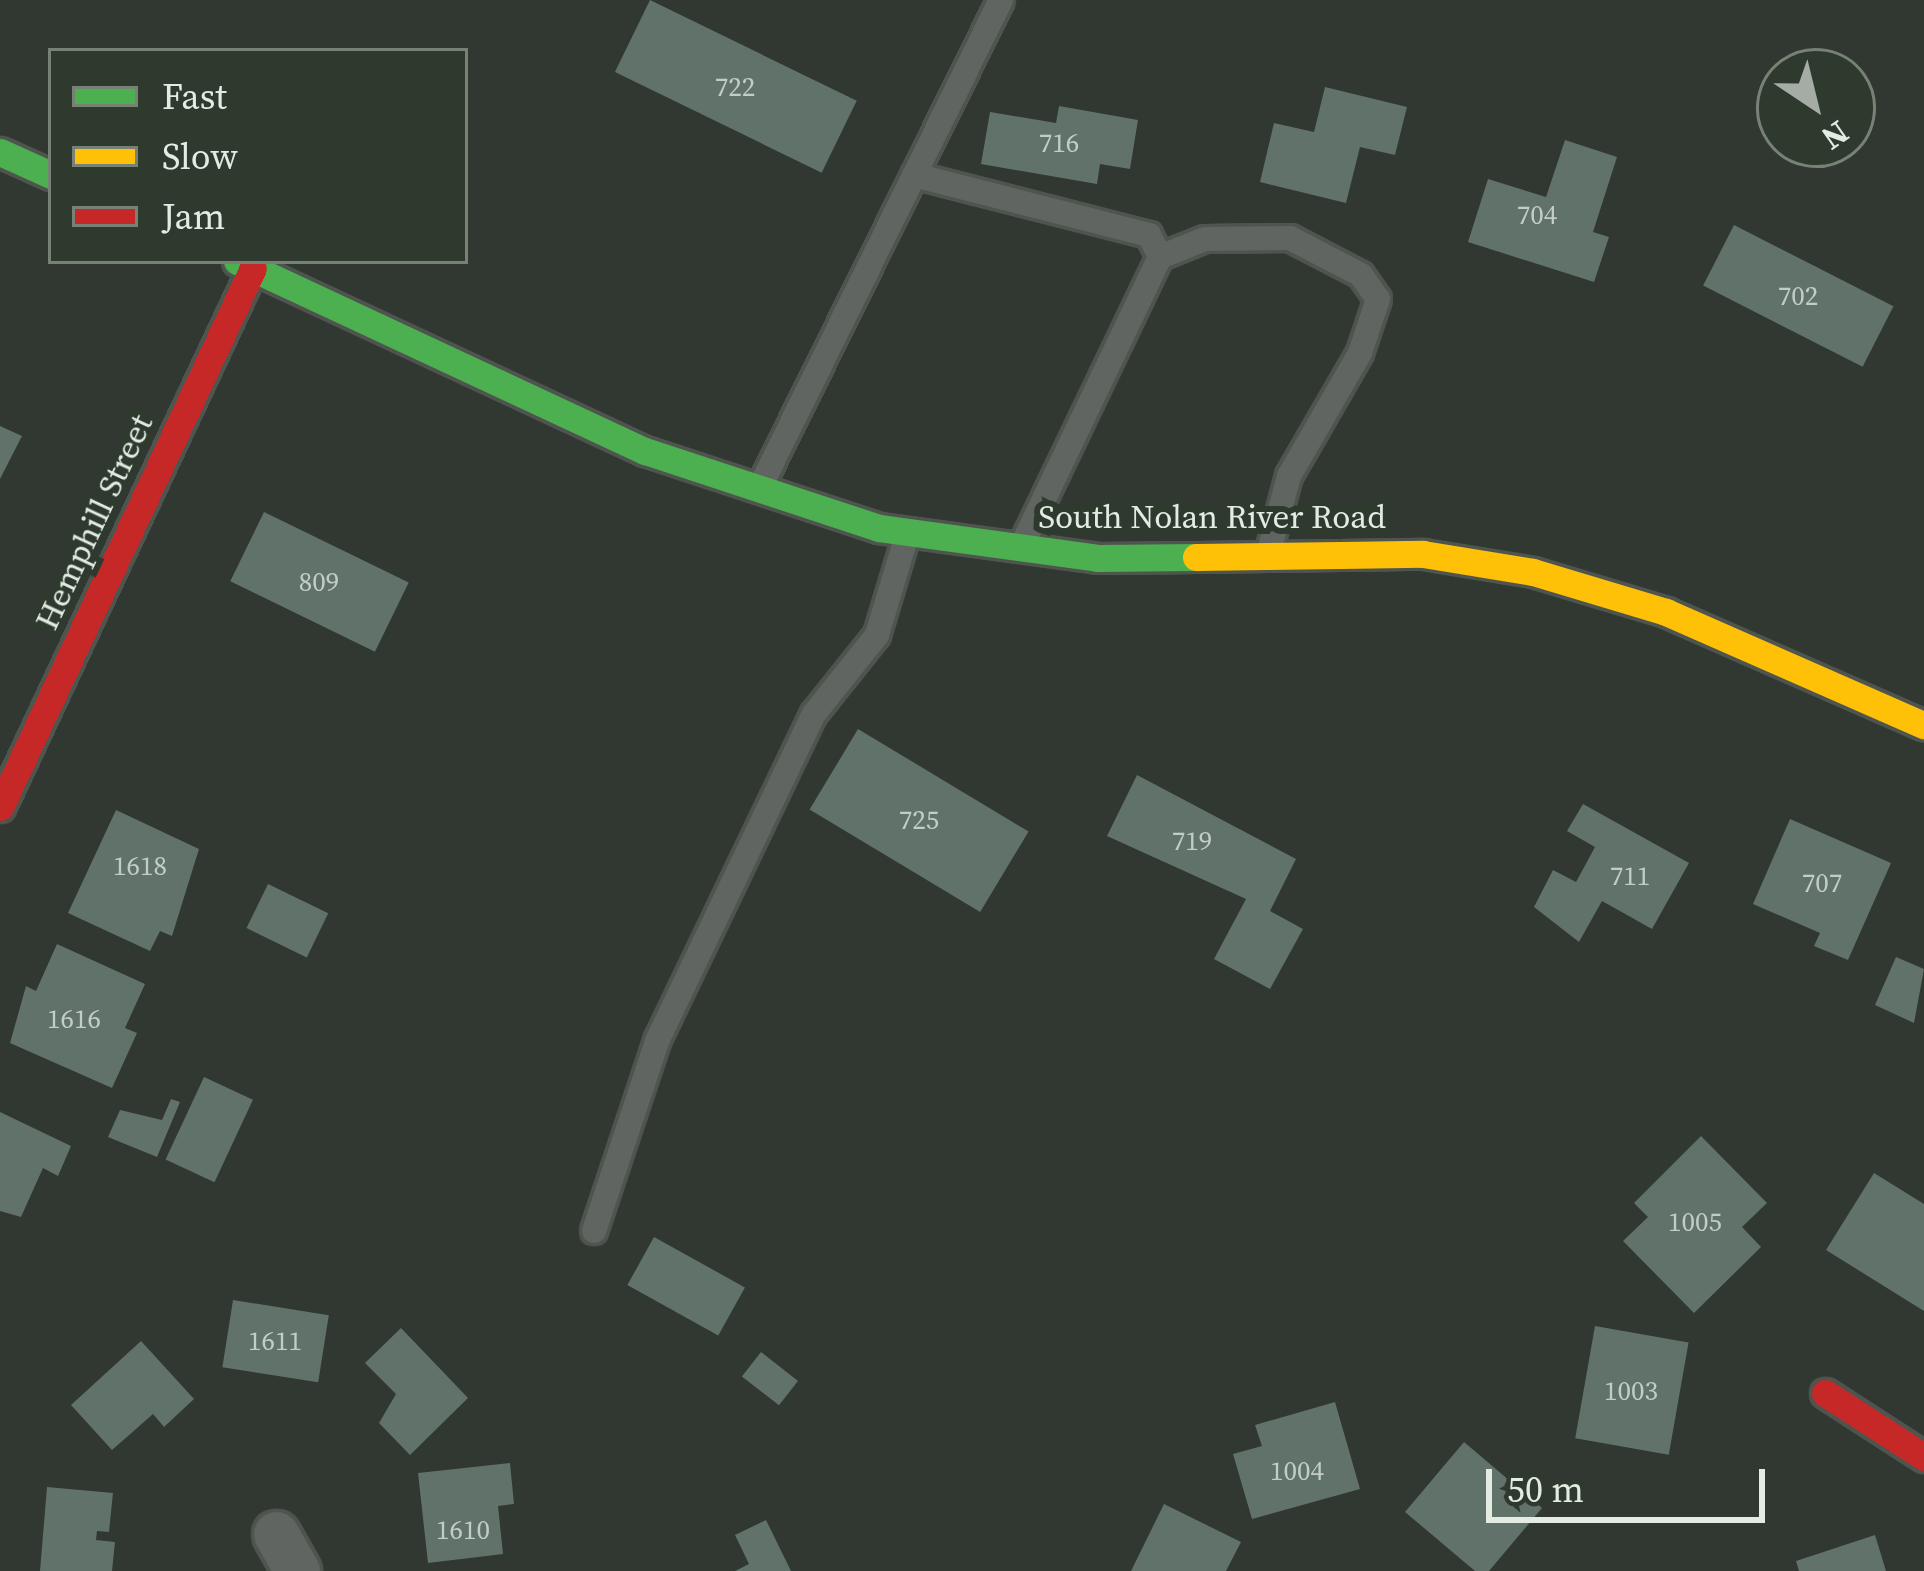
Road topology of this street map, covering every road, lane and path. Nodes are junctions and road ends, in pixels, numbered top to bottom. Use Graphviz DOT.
graph roads {
  1 [pos="1000,0"];
  2 [pos="0,152"];
  3 [pos="48,174"];
  4 [pos="914,175"];
  5 [pos="1160,257"];
  6 [pos="245,265"];
  7 [pos="758,491"];
  8 [pos="907,533"];
  9 [pos="1018,552"];
  10 [pos="1268,554"];
  11 [pos="1921,714"];
  12 [pos="0,806"];
  13 [pos="594,1231"];
  14 [pos="1825,1394"];
  15 [pos="1924,1457"];
  1 -- 4 [label="lane"];
  2 -- 3 [label="main road"];
  4 -- 5 [label="lane"];
  4 -- 7 [label="lane"];
  5 -- 9 [label="lane"];
  5 -- 10 [label="lane"];
  6 -- 7 [label="main road, South Nolan River Road"];
  6 -- 12 [label="main road, Hemphill Street"];
  7 -- 8 [label="main road, South Nolan River Road"];
  8 -- 9 [label="main road, South Nolan River Road"];
  8 -- 13 [label="lane"];
  9 -- 10 [label="main road, South Nolan River Road"];
  10 -- 11 [label="main road, South Nolan River Road"];
  14 -- 15 [label="main road"];
}
